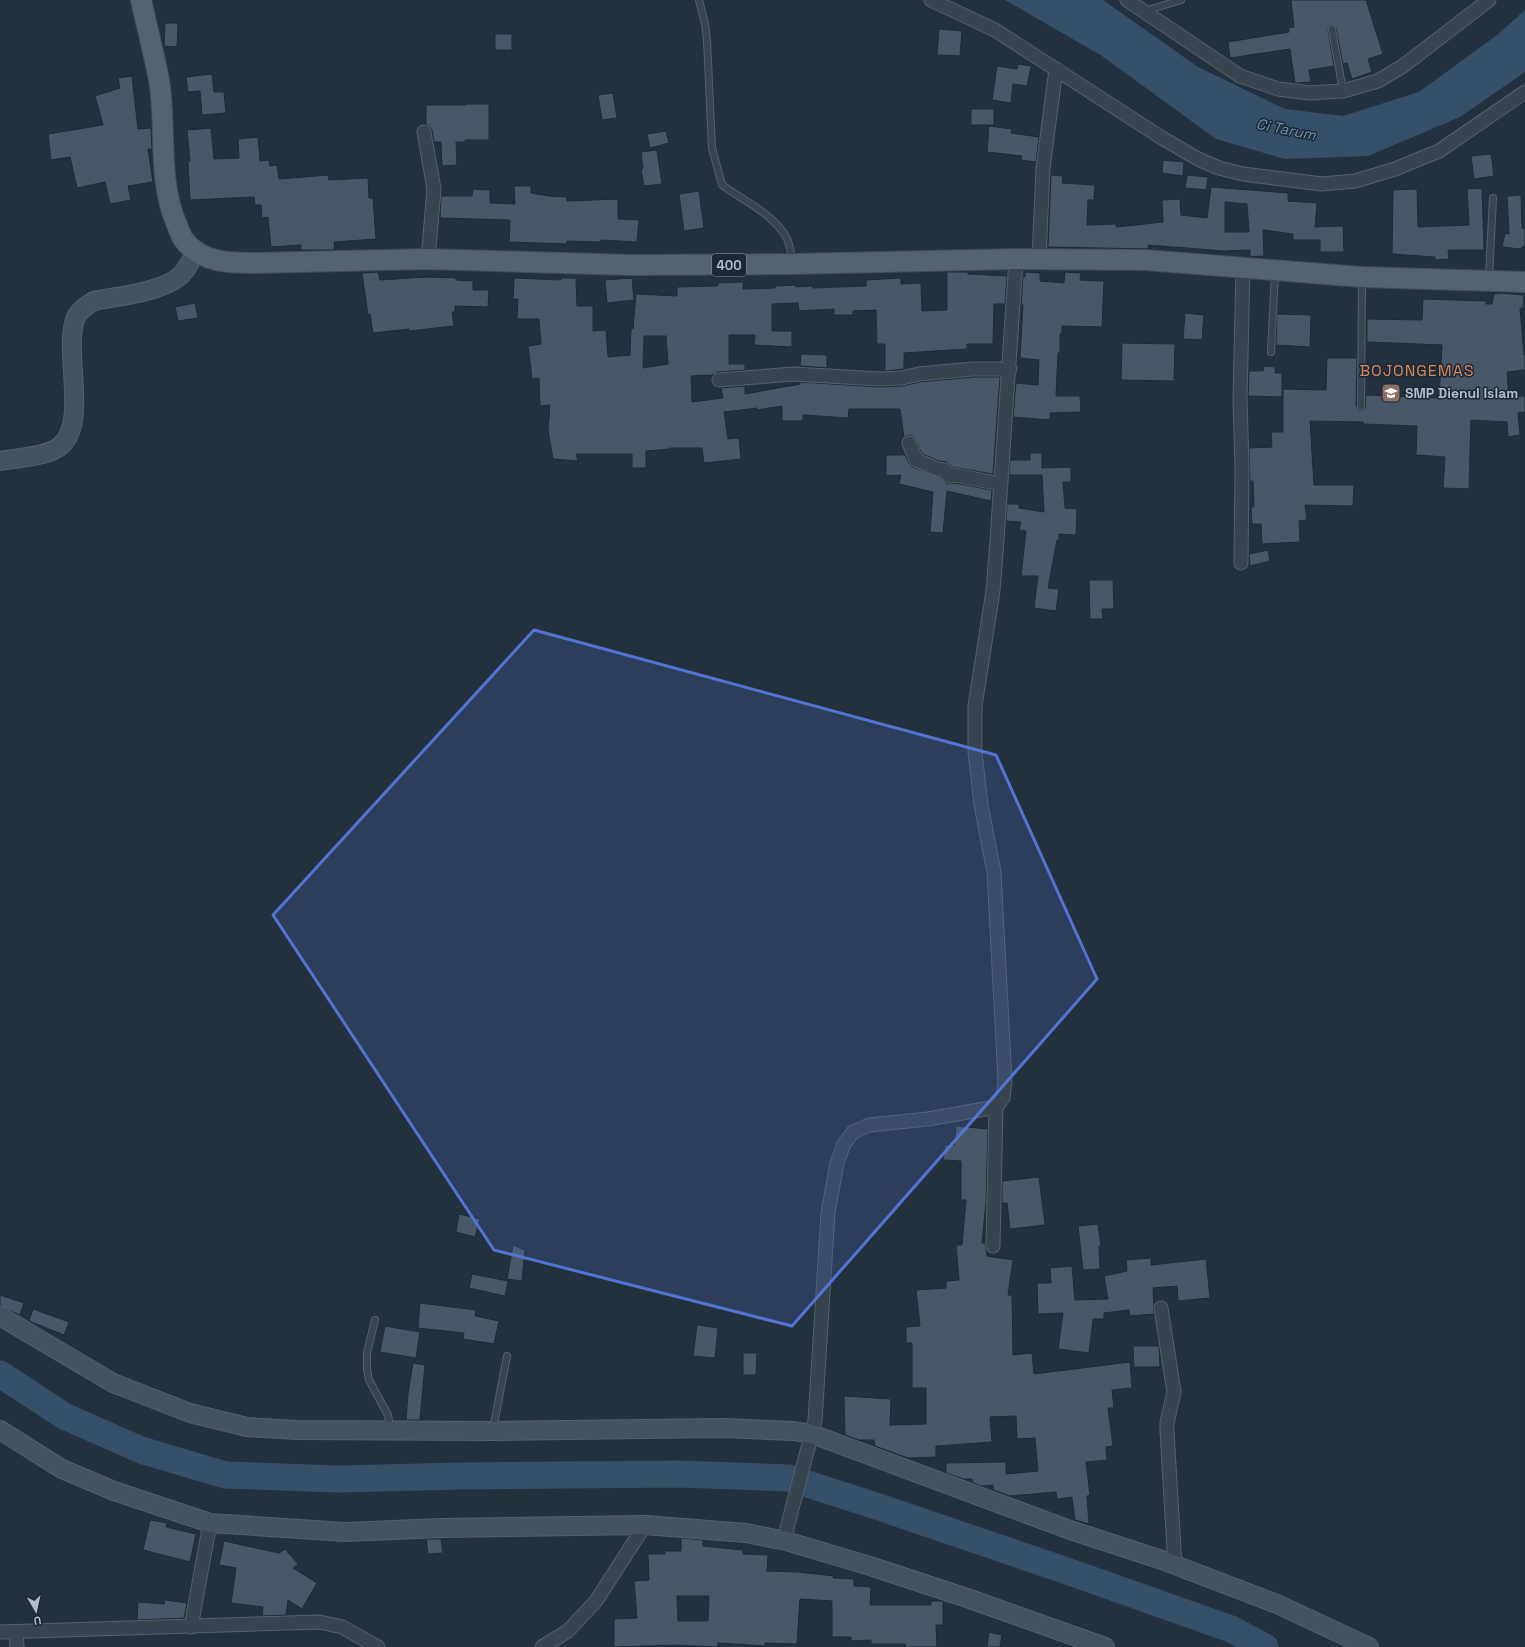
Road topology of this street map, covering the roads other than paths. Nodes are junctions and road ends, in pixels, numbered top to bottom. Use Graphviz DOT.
graph roads {
  1 [pos="141,0"];
  2 [pos="699,0"];
  3 [pos="931,0"];
  4 [pos="1127,0"];
  5 [pos="1181,0"];
  6 [pos="1489,0"];
  7 [pos="1143,11"];
  8 [pos="1332,29"];
  9 [pos="1056,69"];
  10 [pos="1343,91"];
  11 [pos="1525,92"];
  12 [pos="424,132"];
  13 [pos="1493,198"];
  14 [pos="196,250"];
  15 [pos="428,259"];
  16 [pos="1016,259"];
  17 [pos="1039,259"];
  18 [pos="793,264"];
  19 [pos="1243,268"];
  20 [pos="1276,271"];
  21 [pos="1362,277"];
  22 [pos="1489,281"];
  23 [pos="1525,282"];
  24 [pos="1271,352"];
  25 [pos="1010,368"];
  26 [pos="719,380"];
  27 [pos="1361,406"];
  28 [pos="909,443"];
  29 [pos="0,461"];
  30 [pos="1001,484"];
  31 [pos="1241,563"];
  32 [pos="996,1107"];
  33 [pos="993,1246"];
  34 [pos="1161,1308"];
  35 [pos="0,1316"];
  36 [pos="375,1320"];
  37 [pos="507,1356"];
  38 [pos="0,1430"];
  39 [pos="390,1430"];
  40 [pos="493,1431"];
  41 [pos="810,1439"];
  42 [pos="210,1523"];
  43 [pos="645,1525"];
  44 [pos="786,1534"];
  45 [pos="1175,1566"];
  46 [pos="191,1627"];
  47 [pos="0,1632"];
  48 [pos="16,1633"];
  49 [pos="17,1647"];
  50 [pos="378,1647"];
  51 [pos="542,1647"];
  52 [pos="1106,1647"];
  53 [pos="1369,1647"];
  1 -- 14 [label="main road, 400"];
  2 -- 18 [label="lane"];
  3 -- 9 [label="street"];
  4 -- 7 [label="street"];
  5 -- 7 [label="lane"];
  6 -- 10 [label="street"];
  7 -- 10 [label="street"];
  8 -- 10 [label="lane"];
  9 -- 11 [label="street"];
  9 -- 17 [label="street"];
  12 -- 15 [label="street"];
  13 -- 22 [label="lane"];
  14 -- 15 [label="main road, 400"];
  14 -- 29 [label="street"];
  15 -- 18 [label="main road, 400"];
  16 -- 17 [label="main road, 400"];
  16 -- 18 [label="main road, 400"];
  16 -- 25 [label="street"];
  17 -- 19 [label="main road, 400"];
  19 -- 20 [label="main road, 400"];
  19 -- 31 [label="street"];
  20 -- 21 [label="main road, 400"];
  20 -- 24 [label="lane"];
  21 -- 22 [label="main road, 400"];
  21 -- 27 [label="lane"];
  22 -- 23 [label="main road, 400"];
  25 -- 26 [label="street"];
  25 -- 30 [label="street"];
  28 -- 30 [label="street"];
  30 -- 32 [label="street"];
  32 -- 33 [label="street"];
  32 -- 41 [label="street"];
  34 -- 45 [label="street"];
  35 -- 39 [label="street"];
  36 -- 39 [label="lane"];
  37 -- 40 [label="lane"];
  38 -- 42 [label="street"];
  39 -- 40 [label="street"];
  40 -- 41 [label="street"];
  41 -- 44 [label="street"];
  41 -- 45 [label="street"];
  42 -- 43 [label="street"];
  42 -- 46 [label="street"];
  43 -- 44 [label="street"];
  43 -- 51 [label="street"];
  44 -- 52 [label="street"];
  45 -- 53 [label="street"];
  46 -- 48 [label="street"];
  46 -- 50 [label="street"];
  47 -- 48 [label="street"];
  48 -- 49 [label="street"];
}
